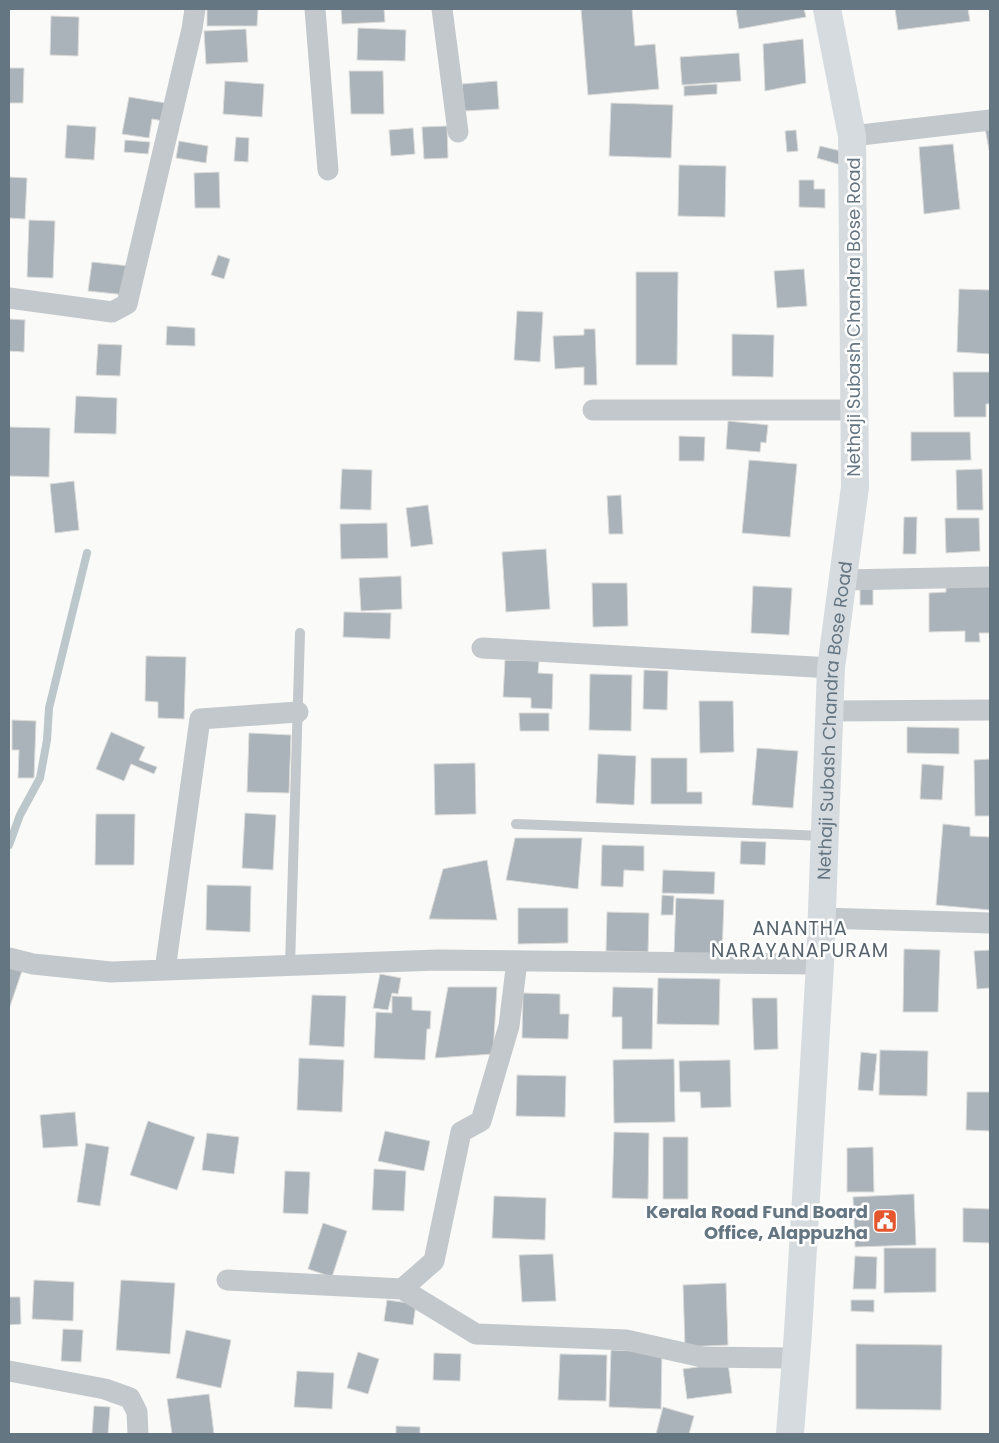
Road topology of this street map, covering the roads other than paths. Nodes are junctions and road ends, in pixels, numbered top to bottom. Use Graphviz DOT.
graph roads {
  1 [pos="194,9"];
  2 [pos="316,9"];
  3 [pos="442,9"];
  4 [pos="827,9"];
  5 [pos="990,120"];
  6 [pos="458,132"];
  7 [pos="852,136"];
  8 [pos="328,170"];
  9 [pos="9,298"];
  10 [pos="593,410"];
  11 [pos="853,410"];
  12 [pos="990,577"];
  13 [pos="842,580"];
  14 [pos="300,633"];
  15 [pos="482,648"];
  16 [pos="831,668"];
  17 [pos="990,710"];
  18 [pos="830,711"];
  19 [pos="298,712"];
  20 [pos="516,824"];
  21 [pos="825,836"];
  22 [pos="822,918"];
  23 [pos="990,923"];
  24 [pos="9,958"];
  25 [pos="516,961"];
  26 [pos="820,964"];
  27 [pos="290,966"];
  28 [pos="165,970"];
  29 [pos="227,1280"];
  30 [pos="402,1289"];
  31 [pos="796,1358"];
  32 [pos="9,1370"];
  33 [pos="138,1434"];
  34 [pos="790,1434"];
  1 -- 9 [label="street"];
  2 -- 8 [label="street"];
  3 -- 6 [label="street"];
  4 -- 7 [label="main road, Nethaji Subash Chandra Bose Road"];
  5 -- 7 [label="street"];
  7 -- 11 [label="main road, Nethaji Subash Chandra Bose Road"];
  10 -- 11 [label="street"];
  11 -- 13 [label="main road, Nethaji Subash Chandra Bose Road"];
  12 -- 13 [label="street"];
  13 -- 16 [label="main road, Nethaji Subash Chandra Bose Road"];
  14 -- 19 [label="lane"];
  15 -- 16 [label="street"];
  16 -- 18 [label="main road, Nethaji Subash Chandra Bose Road"];
  17 -- 18 [label="street"];
  18 -- 21 [label="main road, Nethaji Subash Chandra Bose Road"];
  19 -- 27 [label="lane"];
  19 -- 28 [label="street"];
  20 -- 21 [label="lane"];
  21 -- 22 [label="main road, Nethaji Subash Chandra Bose Road"];
  22 -- 23 [label="street"];
  22 -- 26 [label="main road, Nethaji Subash Chandra Bose Road"];
  24 -- 28 [label="street"];
  25 -- 26 [label="street"];
  25 -- 27 [label="street"];
  25 -- 30 [label="street"];
  26 -- 31 [label="main road, Nethaji Subash Chandra Bose Road"];
  27 -- 28 [label="street"];
  29 -- 30 [label="street"];
  30 -- 31 [label="street"];
  31 -- 34 [label="main road, Nethaji Subash Chandra Bose Road"];
  32 -- 33 [label="street"];
}
